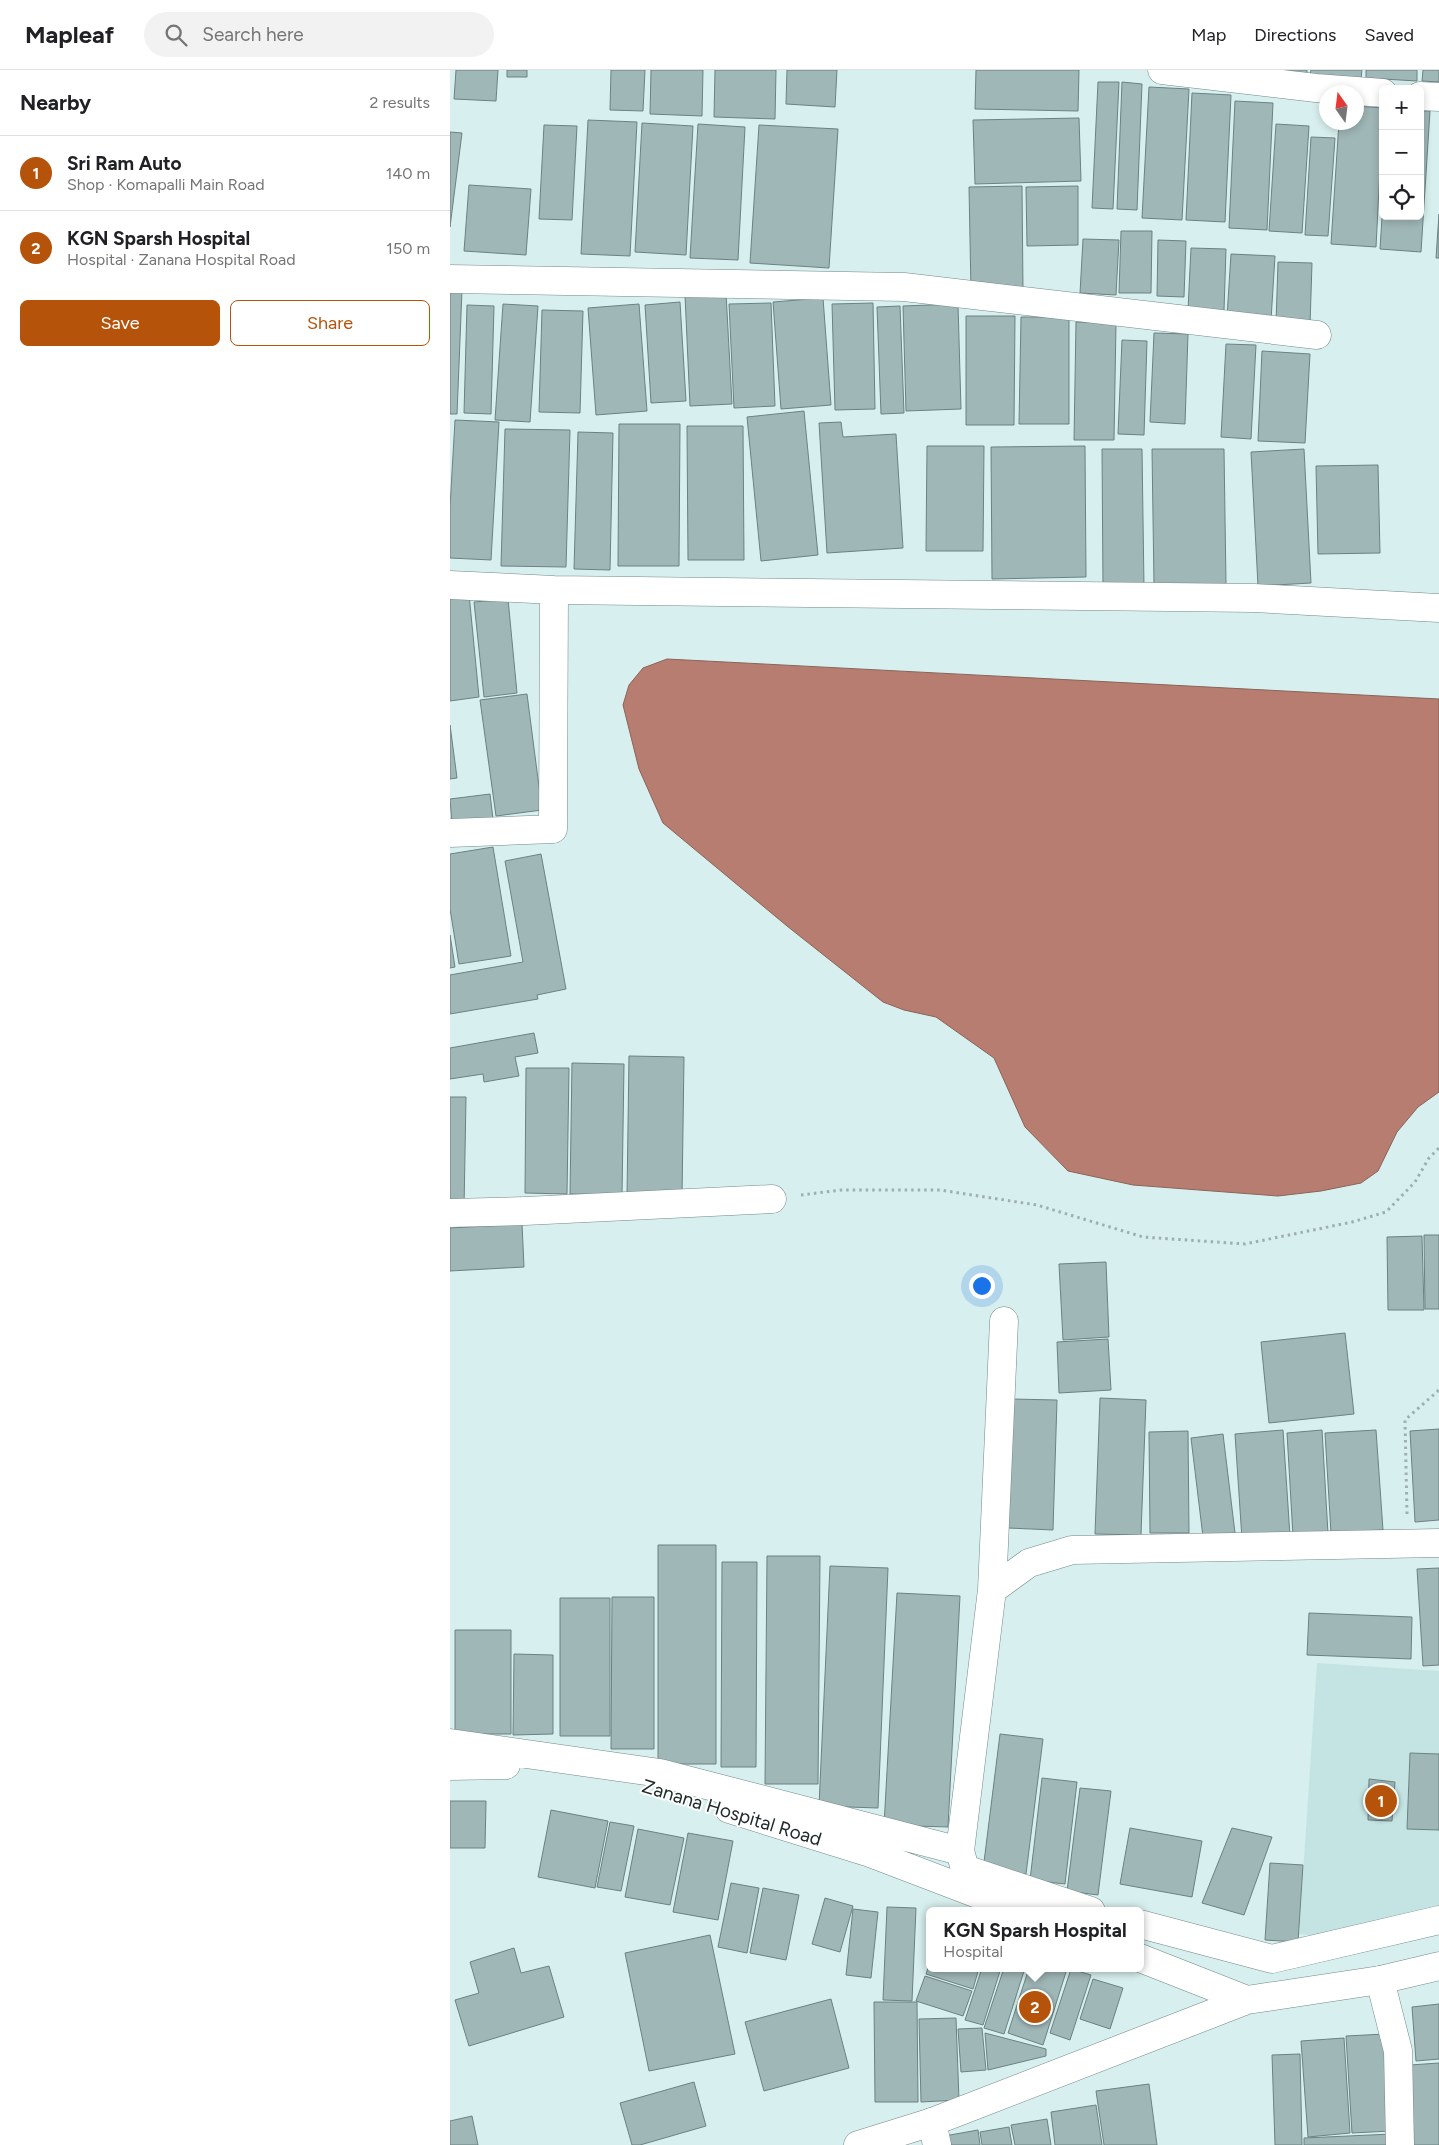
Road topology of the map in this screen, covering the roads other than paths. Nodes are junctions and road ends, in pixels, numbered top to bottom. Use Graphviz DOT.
graph roads {
  1 [pos="1162,70"];
  2 [pos="1379,93"];
  3 [pos="1424,96"];
  4 [pos="1439,97"];
  5 [pos="450,279"];
  6 [pos="1317,335"];
  7 [pos="450,585"];
  8 [pos="554,590"];
  9 [pos="1439,608"];
  10 [pos="450,833"];
  11 [pos="772,1199"];
  12 [pos="450,1213"];
  13 [pos="1004,1321"];
  14 [pos="1439,1544"];
  15 [pos="992,1590"];
  16 [pos="450,1743"];
  17 [pos="450,1766"];
  18 [pos="960,1851"];
  19 [pos="1012,1907"];
  20 [pos="1079,1907"];
  21 [pos="1439,1920"];
  22 [pos="1144,1925"];
  23 [pos="1272,1959"];
  24 [pos="1144,1960"];
  25 [pos="1439,1966"];
  26 [pos="1380,1980"];
  27 [pos="1247,2000"];
  28 [pos="935,2134"];
  29 [pos="858,2145"];
  30 [pos="1400,2145"];
  1 -- 2 [label="street"];
  3 -- 4 [label="street"];
  5 -- 6 [label="street"];
  7 -- 8 [label="street"];
  8 -- 9 [label="street"];
  8 -- 10 [label="street"];
  11 -- 12 [label="street"];
  13 -- 15 [label="street"];
  14 -- 15 [label="street"];
  15 -- 18 [label="street"];
  16 -- 18 [label="street"];
  17 -- 19 [label="street, Zanana Hospital Road"];
  18 -- 20 [label="street"];
  21 -- 23 [label="street"];
  22 -- 23 [label="street"];
  23 -- 27 [label="street"];
  24 -- 27 [label="street"];
  25 -- 26 [label="street"];
  26 -- 27 [label="street"];
  26 -- 30 [label="street"];
  27 -- 28 [label="street"];
  28 -- 29 [label="street"];
}
